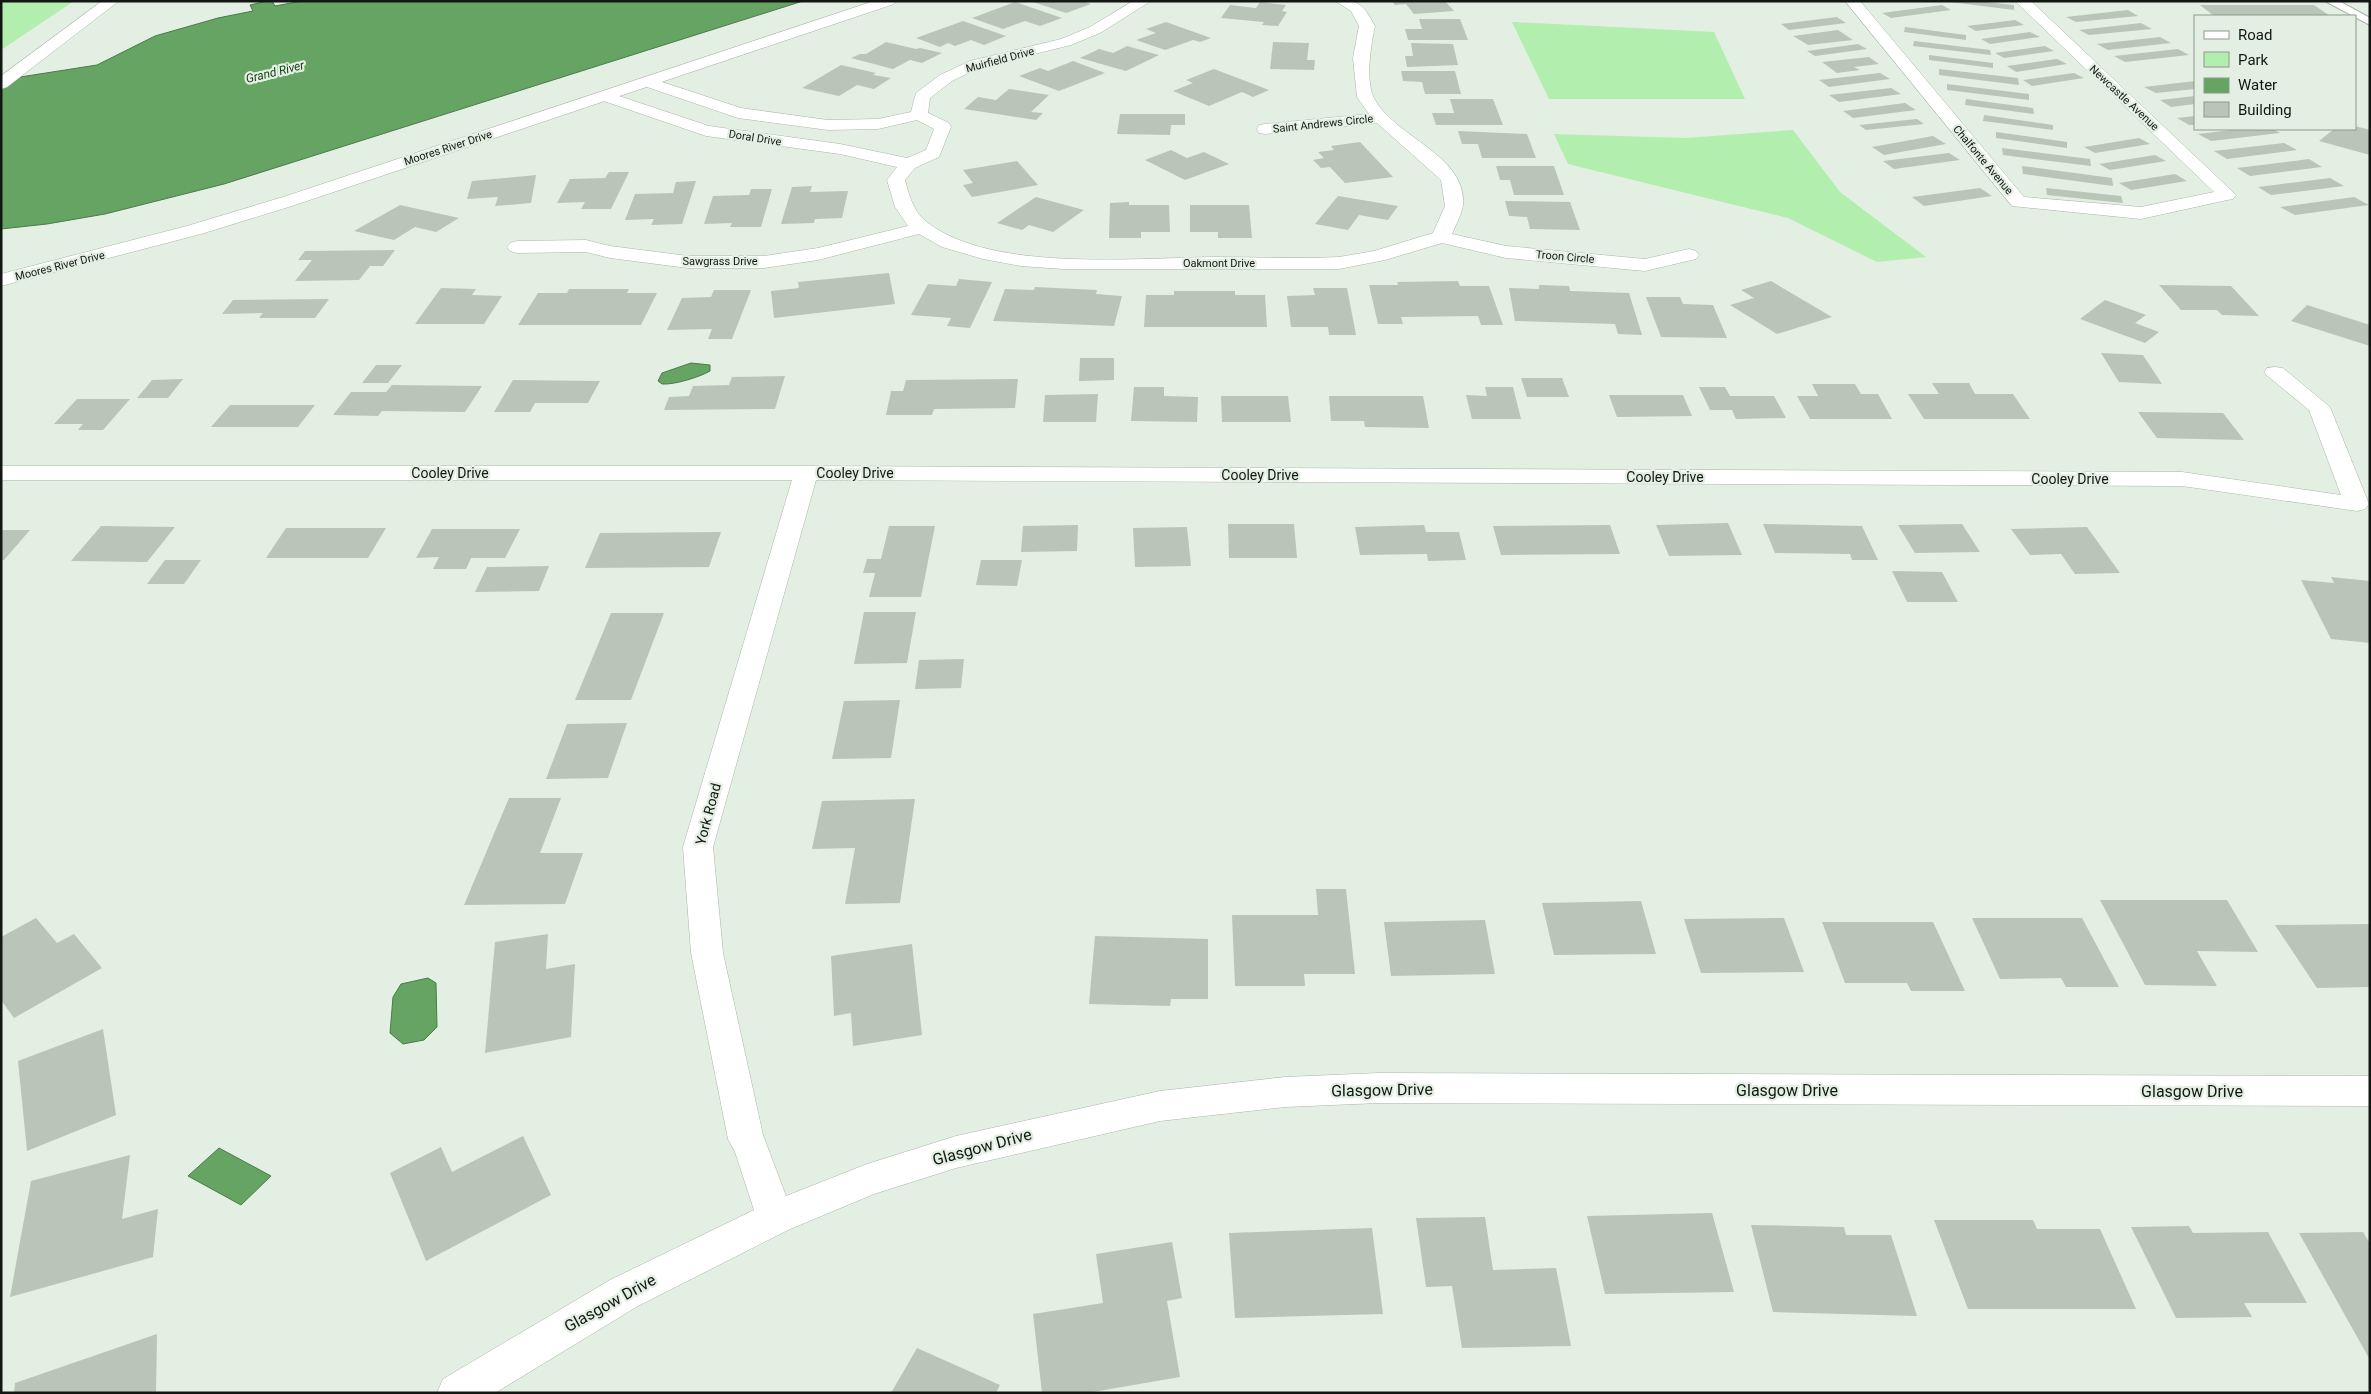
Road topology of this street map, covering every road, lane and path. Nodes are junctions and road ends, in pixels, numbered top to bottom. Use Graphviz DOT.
graph roads {
  1 [pos="112,1"];
  2 [pos="889,1"];
  3 [pos="1144,1"];
  4 [pos="1342,1"];
  5 [pos="1852,1"];
  6 [pos="2022,1"];
  7 [pos="2330,1"];
  8 [pos="2370,22"];
  9 [pos="647,82"];
  10 [pos="1,84"];
  11 [pos="604,96"];
  12 [pos="919,115"];
  13 [pos="1381,118"];
  14 [pos="1265,129"];
  15 [pos="909,164"];
  16 [pos="2227,195"];
  17 [pos="922,228"];
  18 [pos="1441,236"];
  19 [pos="517,247"];
  20 [pos="1689,255"];
  21 [pos="1,280"];
  22 [pos="2275,373"];
  23 [pos="1,473"];
  24 [pos="806,473"];
  25 [pos="2370,1091"];
  26 [pos="775,1218"];
  27 [pos="457,1393"];
  1 -- 10 [label="street"];
  2 -- 9 [label="street, Moores River Drive"];
  3 -- 12 [label="street, Muirfield Drive"];
  4 -- 13 [label="street"];
  5 -- 16 [label="street, Chalfonte Avenue"];
  6 -- 16 [label="street, Newcastle Avenue"];
  7 -- 8 [label="lane"];
  9 -- 11 [label="street, Moores River Drive"];
  9 -- 12 [label="street, Doral Drive"];
  11 -- 15 [label="street, Doral Drive"];
  11 -- 21 [label="street, Moores River Drive"];
  12 -- 15 [label="street"];
  13 -- 14 [label="street, Saint Andrews Circle"];
  13 -- 18 [label="street"];
  15 -- 17 [label="street, Oakmont Drive"];
  17 -- 18 [label="street, Oakmont Drive"];
  17 -- 19 [label="street, Sawgrass Drive"];
  18 -- 20 [label="street, Troon Circle"];
  22 -- 24 [label="street, Cooley Drive"];
  23 -- 24 [label="street, Cooley Drive"];
  24 -- 26 [label="street, York Road"];
  25 -- 26 [label="street, Glasgow Drive"];
  26 -- 27 [label="street, Glasgow Drive"];
}
